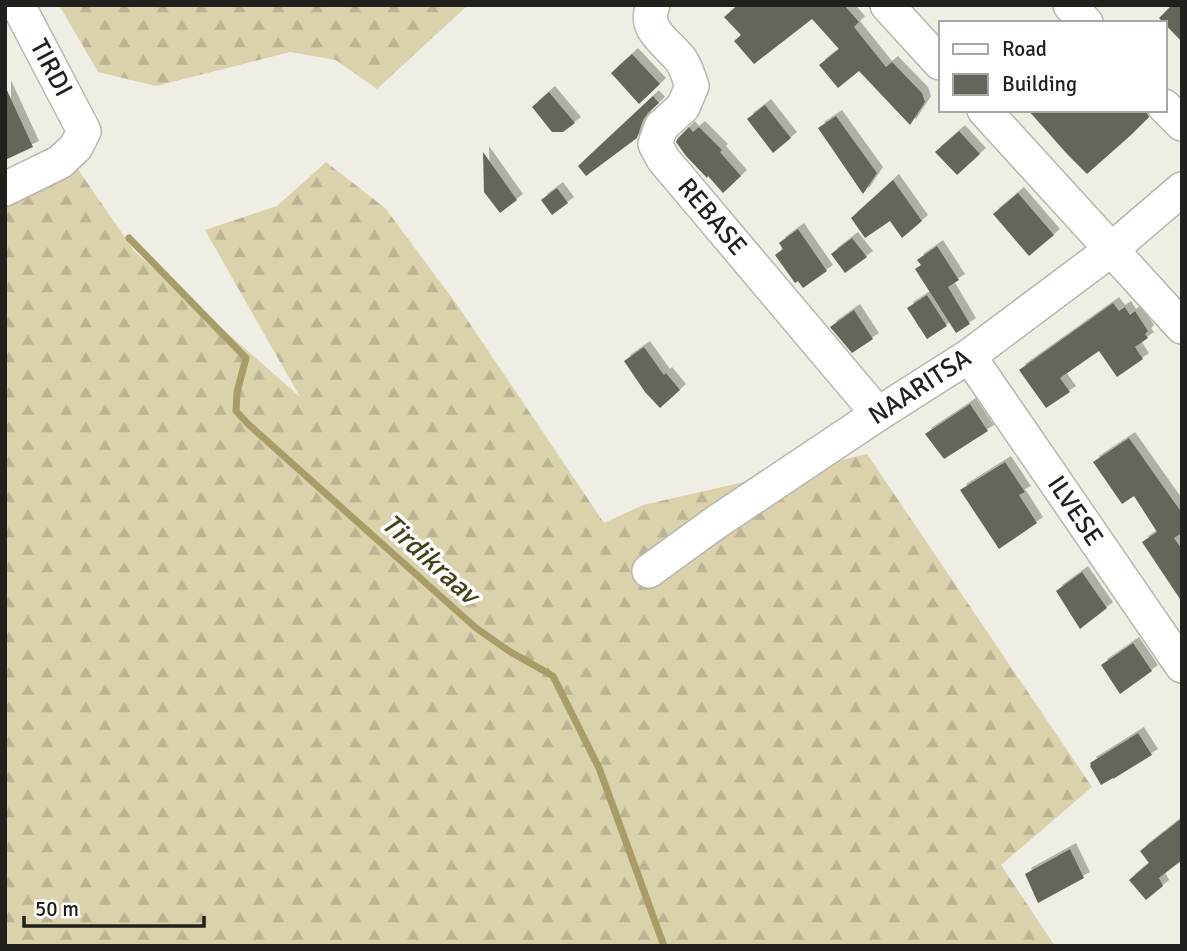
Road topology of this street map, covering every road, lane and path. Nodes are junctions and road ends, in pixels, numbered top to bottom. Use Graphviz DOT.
graph roads {
  1 [pos="18,5"];
  2 [pos="653,5"];
  3 [pos="887,5"];
  4 [pos="1070,5"];
  5 [pos="1084,21"];
  6 [pos="939,62"];
  7 [pos="1166,108"];
  8 [pos="986,112"];
  9 [pos="1182,124"];
  10 [pos="5,189"];
  11 [pos="1182,189"];
  12 [pos="1112,249"];
  13 [pos="1182,327"];
  14 [pos="969,356"];
  15 [pos="878,414"];
  16 [pos="649,571"];
  17 [pos="1182,666"];
  1 -- 10 [label="street, TIRDI"];
  2 -- 15 [label="street, REBASE"];
  3 -- 6 [label="street"];
  4 -- 5 [label="street"];
  7 -- 9 [label="street"];
  8 -- 12 [label="street"];
  11 -- 12 [label="street, NAARITSA"];
  12 -- 13 [label="street"];
  12 -- 14 [label="street, NAARITSA"];
  14 -- 15 [label="street, NAARITSA"];
  14 -- 17 [label="street, ILVESE"];
  15 -- 16 [label="street, NAARITSA"];
}
